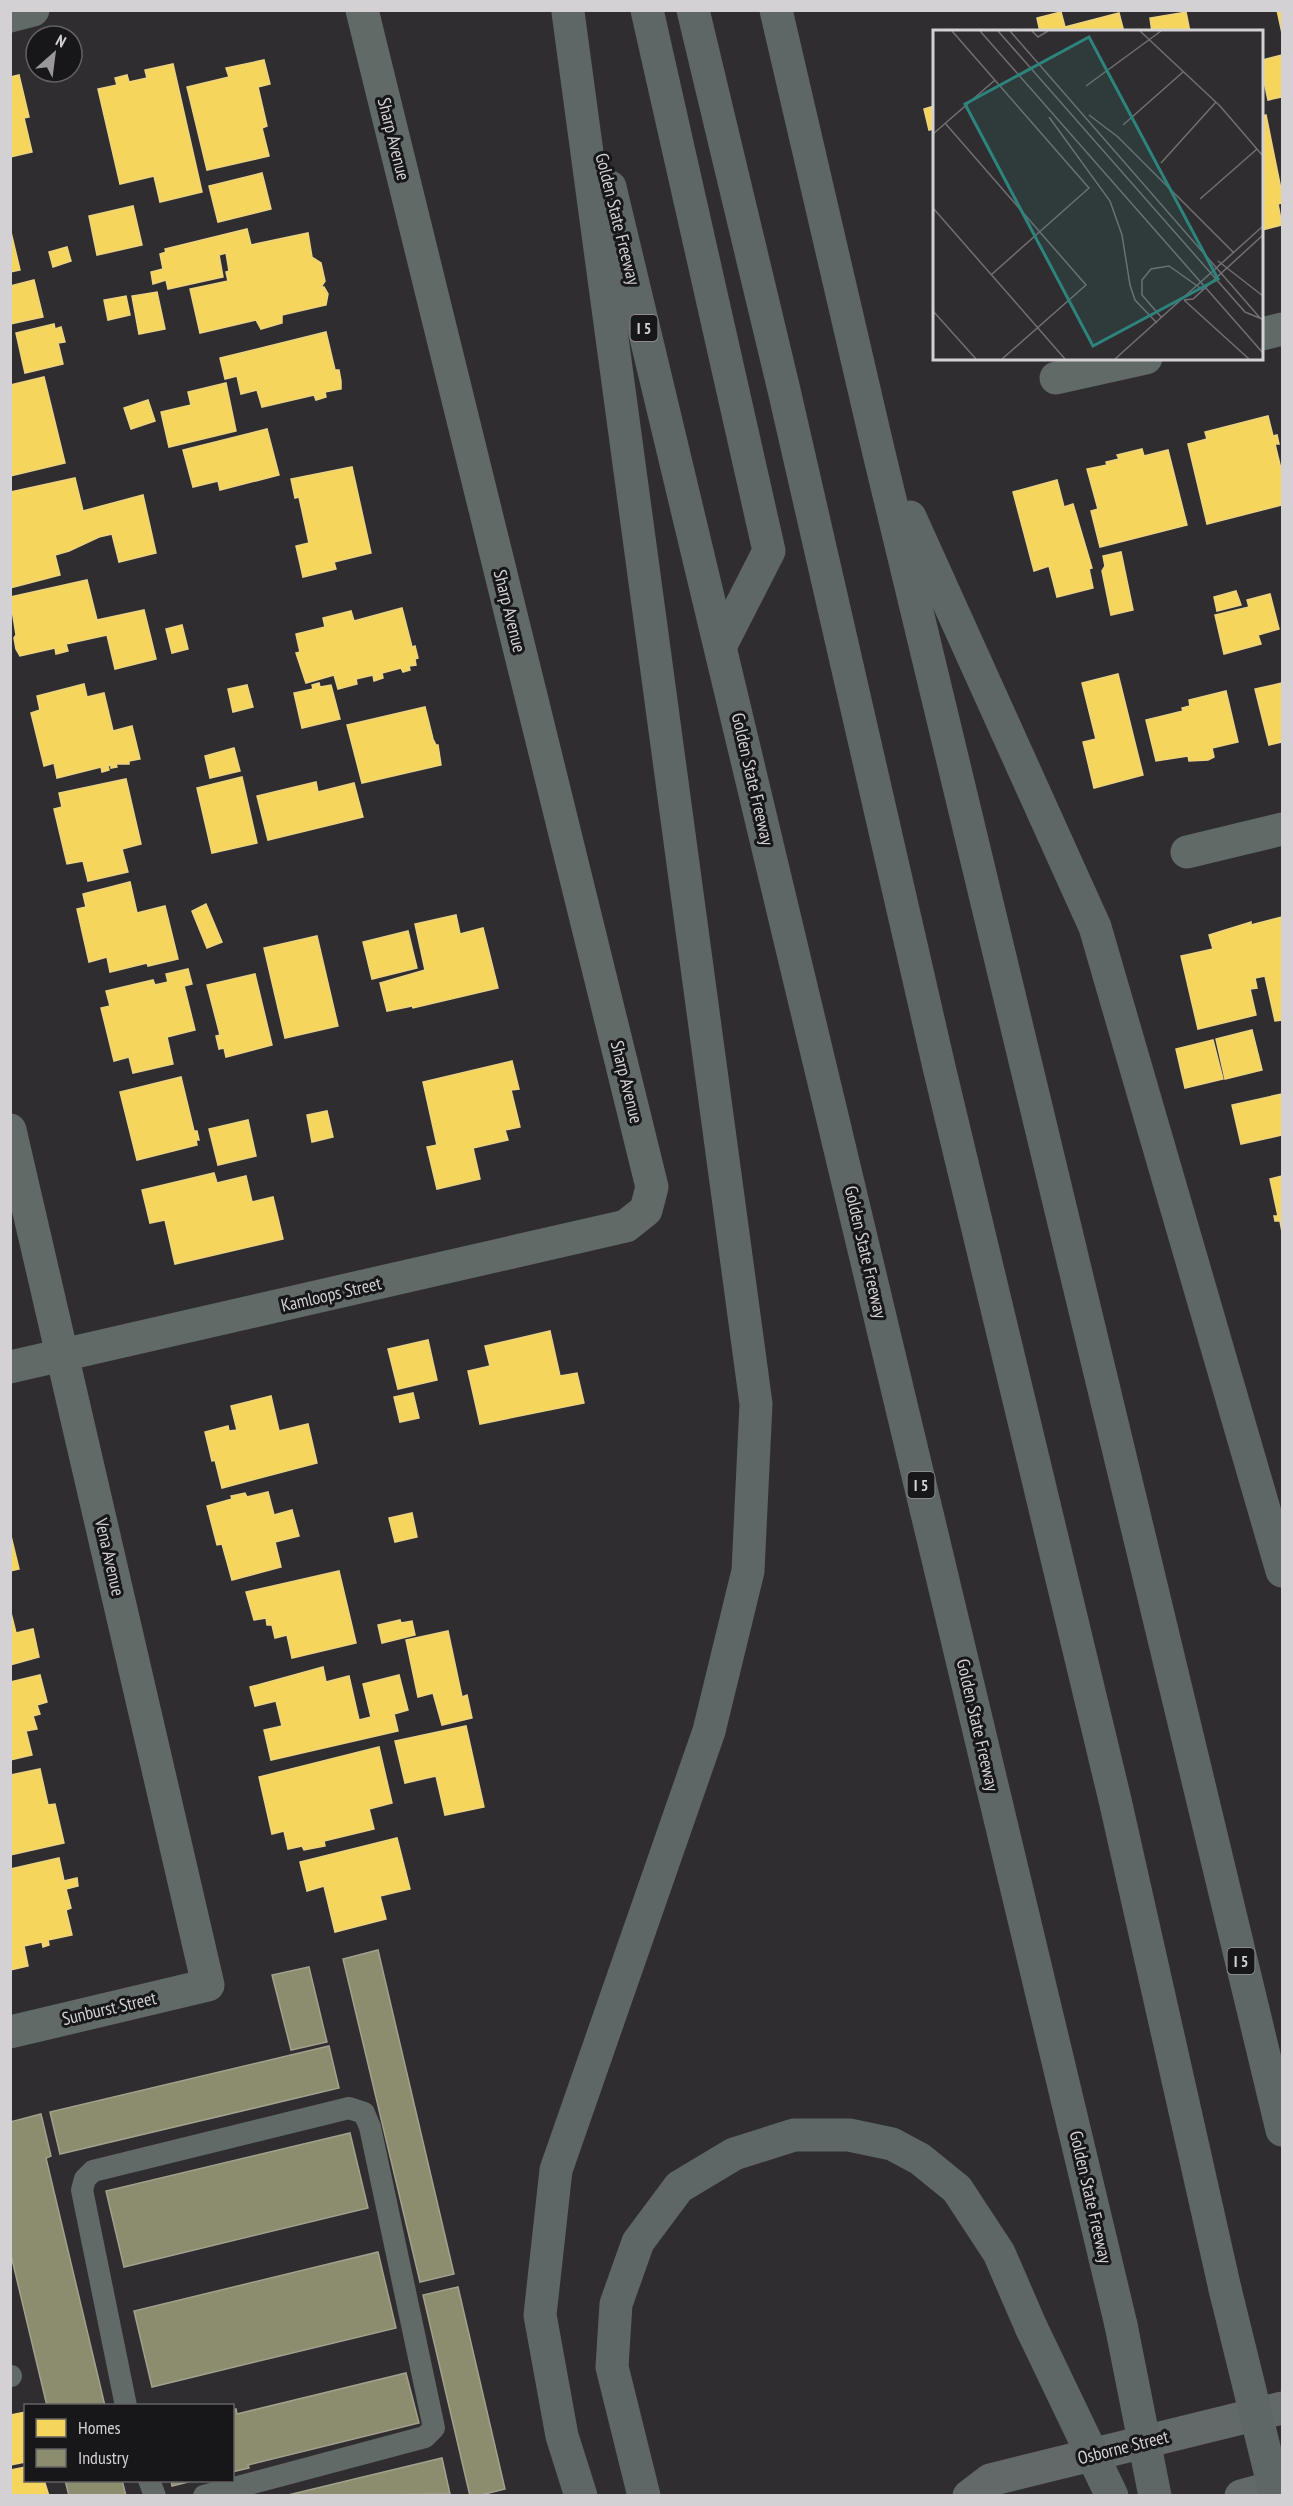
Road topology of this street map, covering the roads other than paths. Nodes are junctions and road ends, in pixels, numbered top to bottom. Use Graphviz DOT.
graph roads {
  1 [pos="33,10"];
  2 [pos="362,10"];
  3 [pos="647,10"];
  4 [pos="693,10"];
  5 [pos="776,10"];
  6 [pos="568,11"];
  7 [pos="10,16"];
  8 [pos="1282,329"];
  9 [pos="1263,334"];
  10 [pos="1137,360"];
  11 [pos="1056,378"];
  12 [pos="877,445"];
  13 [pos="721,645"];
  14 [pos="1282,829"];
  15 [pos="1186,852"];
  16 [pos="10,1130"];
  17 [pos="646,1210"];
  18 [pos="64,1354"];
  19 [pos="10,1367"];
  20 [pos="1282,1570"];
  21 [pos="208,1985"];
  22 [pos="10,2032"];
  23 [pos="1282,2130"];
  24 [pos="126,2404"];
  25 [pos="1282,2408"];
  26 [pos="149,2482"];
  27 [pos="1282,2485"];
  28 [pos="155,2496"];
  29 [pos="204,2496"];
  30 [pos="581,2496"];
  31 [pos="644,2496"];
  32 [pos="969,2496"];
  33 [pos="1112,2496"];
  34 [pos="1155,2496"];
  35 [pos="1241,2496"];
  36 [pos="1276,2496"];
  1 -- 7 [label="street"];
  2 -- 17 [label="street, Sharp Avenue"];
  3 -- 13 [label="highway"];
  4 -- 36 [label="highway, bridge"];
  5 -- 12 [label="highway, I 5"];
  6 -- 13 [label="highway, Golden State Freeway / I 5"];
  6 -- 30 [label="highway"];
  8 -- 9 [label="street"];
  10 -- 11 [label="street"];
  12 -- 20 [label="highway"];
  12 -- 23 [label="highway, I 5"];
  13 -- 34 [label="highway, Golden State Freeway / I 5, bridge"];
  14 -- 15 [label="street"];
  16 -- 18 [label="street, Vena Avenue"];
  17 -- 18 [label="street, Kamloops Street"];
  18 -- 19 [label="street, Kamloops Street"];
  18 -- 21 [label="street, Vena Avenue"];
  21 -- 22 [label="street, Sunburst Street"];
  24 -- 29 [label="lane"];
  25 -- 32 [label="main road, Osborne Street"];
  26 -- 28 [label="lane"];
  27 -- 35 [label="main road"];
  31 -- 33 [label="highway, bridge"];
}
